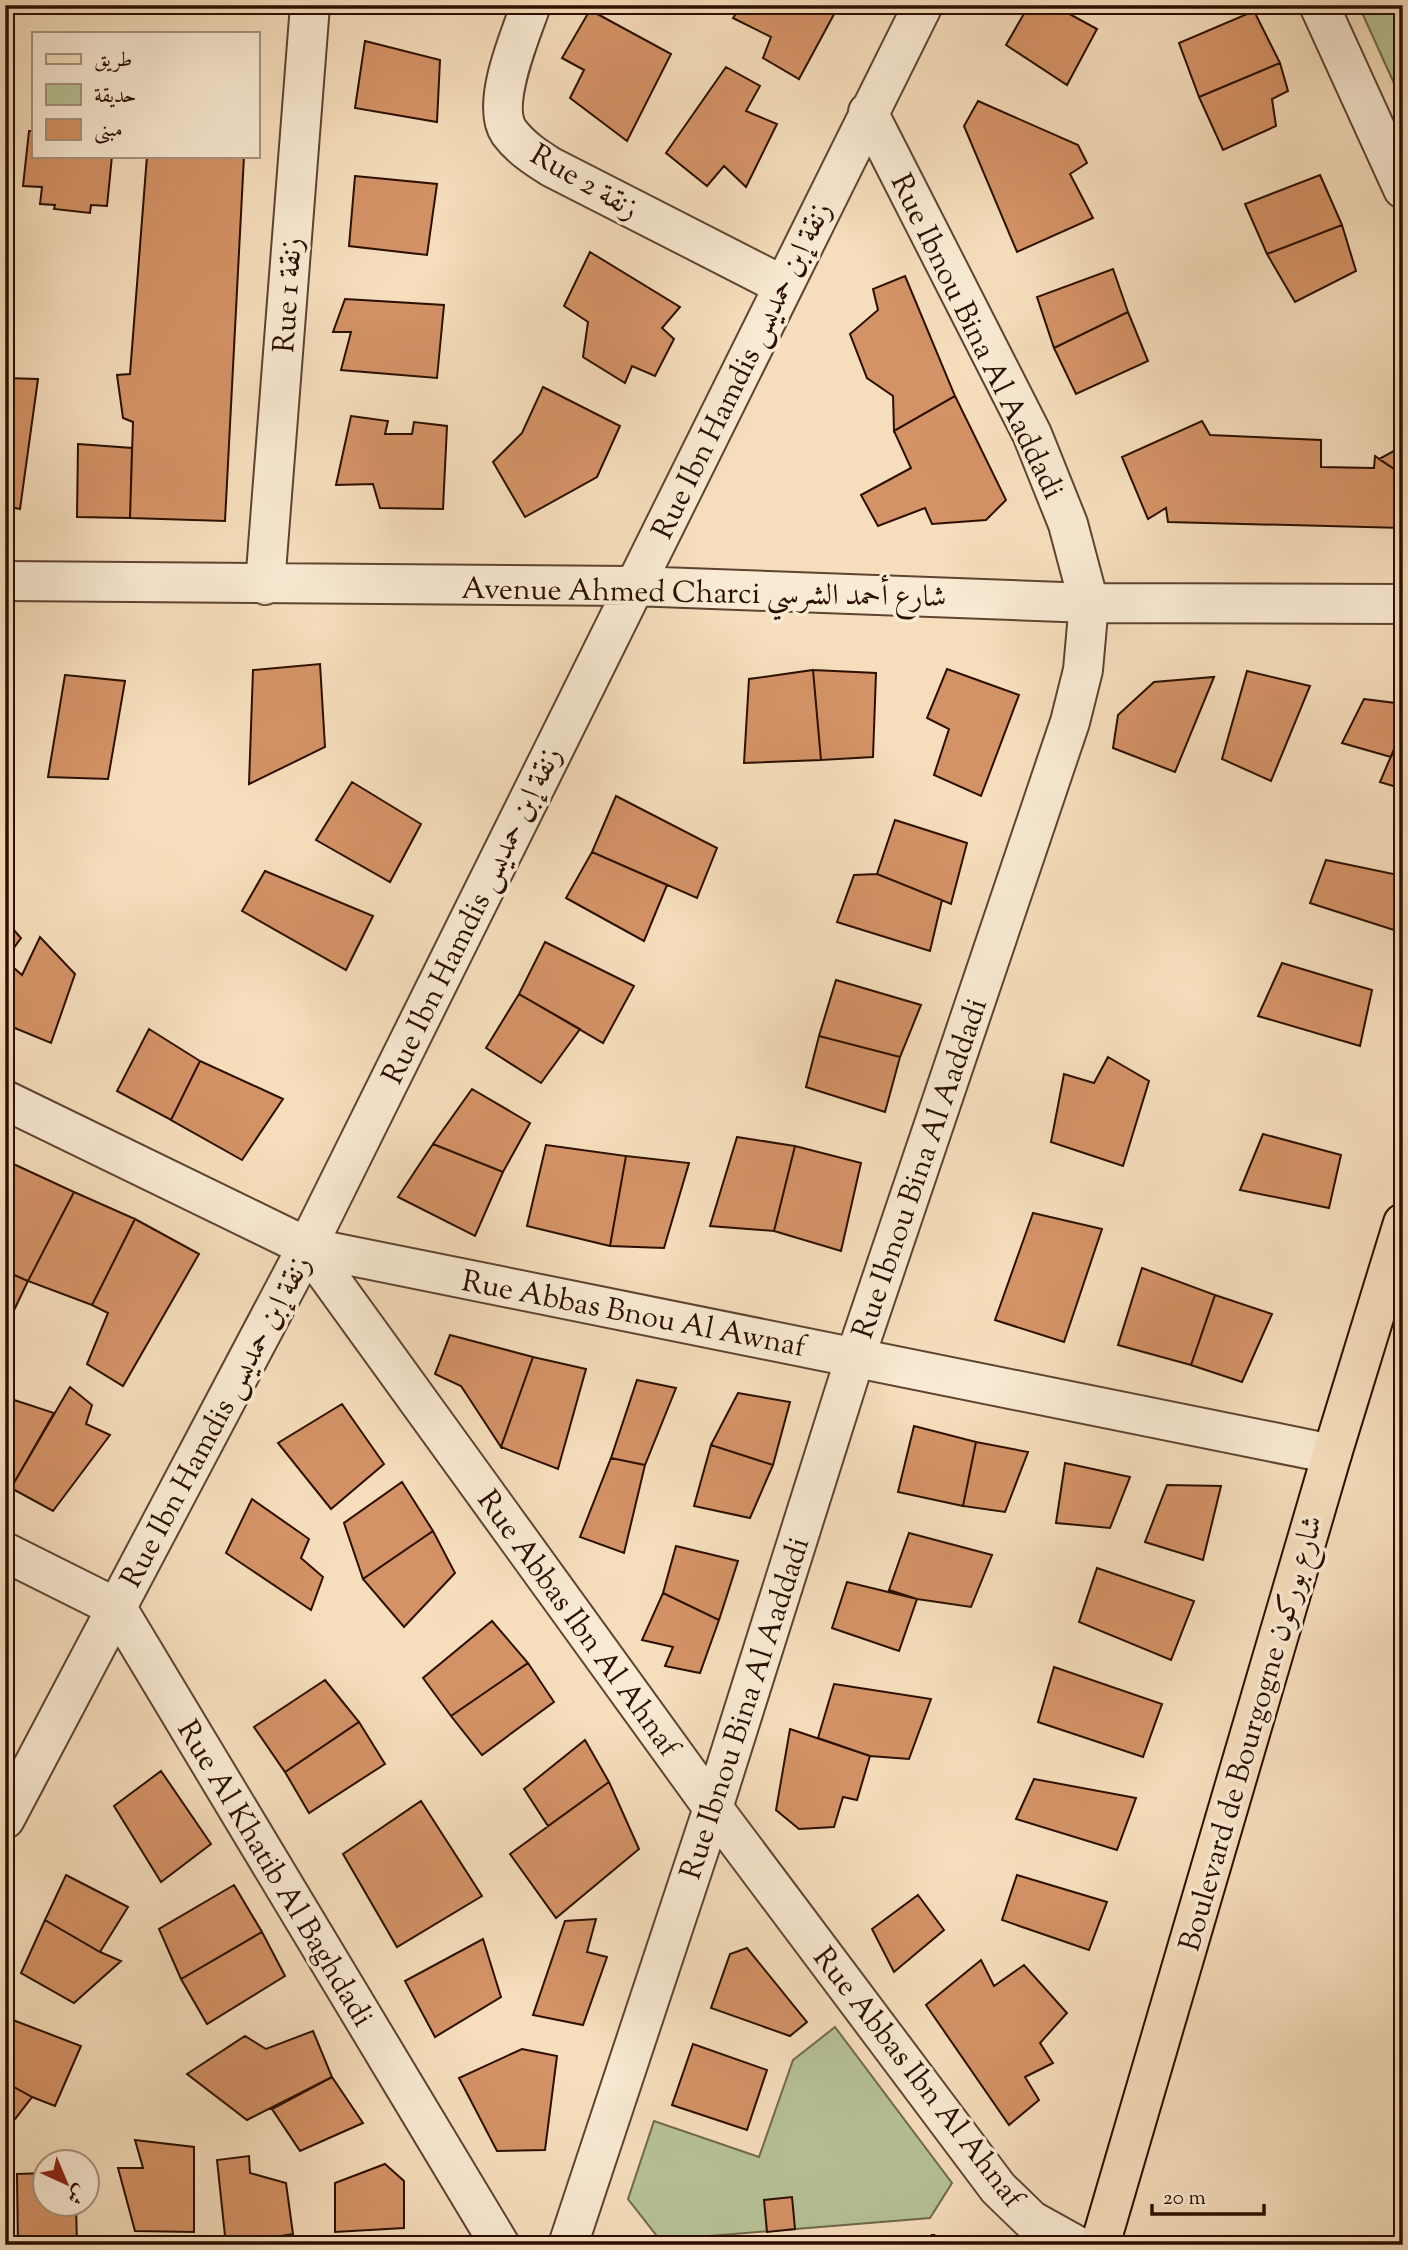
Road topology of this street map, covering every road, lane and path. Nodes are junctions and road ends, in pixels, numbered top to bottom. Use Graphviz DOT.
graph roads {
  1 [pos="310,5"];
  2 [pos="531,5"];
  3 [pos="923,5"];
  4 [pos="1319,5"];
  5 [pos="868,112"];
  6 [pos="1403,189"];
  7 [pos="782,285"];
  8 [pos="5,581"];
  9 [pos="265,585"];
  10 [pos="633,586"];
  11 [pos="1089,603"];
  12 [pos="1403,604"];
  13 [pos="5,1100"];
  14 [pos="1403,1223"];
  15 [pos="307,1247"];
  16 [pos="855,1358"];
  17 [pos="1332,1454"];
  18 [pos="5,1552"];
  19 [pos="117,1608"];
  20 [pos="713,1808"];
  21 [pos="5,1819"];
  22 [pos="933,2234"];
  23 [pos="500,2245"];
  24 [pos="568,2245"];
  25 [pos="933,2245"];
  26 [pos="1076,2245"];
  27 [pos="1100,2245"];
  1 -- 9 [label="street, Rue 1 زنقة"];
  2 -- 7 [label="street, Rue 2 زنقة"];
  3 -- 5 [label="street, Rue Ibn Hamdis زنقة إبن حمديس"];
  4 -- 6 [label="street"];
  5 -- 7 [label="street, Rue Ibn Hamdis زنقة إبن حمديس"];
  5 -- 11 [label="street, Rue Ibnou Bina Al Aaddadi"];
  7 -- 10 [label="street, Rue Ibn Hamdis زنقة إبن حمديس"];
  8 -- 9 [label="street, Avenue Ahmed Charci شارع أحمد الشرسي"];
  9 -- 10 [label="street, Avenue Ahmed Charci شارع أحمد الشرسي"];
  10 -- 11 [label="street, Avenue Ahmed Charci شارع أحمد الشرسي"];
  10 -- 15 [label="street, Rue Ibn Hamdis زنقة إبن حمديس"];
  11 -- 12 [label="street, Avenue Ahmed Charci شارع أحمد الشرسي"];
  11 -- 16 [label="street, Rue Ibnou Bina Al Aaddadi"];
  13 -- 15 [label="street"];
  14 -- 17 [label="main road, Boulevard de Bourgogne شارع بوركون"];
  15 -- 16 [label="street, Rue Abbas Bnou Al Awnaf"];
  15 -- 19 [label="street, Rue Ibn Hamdis زنقة إبن حمديس"];
  15 -- 20 [label="street, Rue Abbas Ibn Al Ahnaf"];
  16 -- 17 [label="street, Rue Abbas Bnou Al Awnaf"];
  16 -- 20 [label="street, Rue Ibnou Bina Al Aaddadi"];
  17 -- 27 [label="main road, Boulevard de Bourgogne شارع بوركون"];
  18 -- 19 [label="street"];
  19 -- 21 [label="street, Rue Ibn Hamdis زنقة إبن حمديس"];
  19 -- 23 [label="street, Rue Al Khatib Al Baghdadi"];
  20 -- 24 [label="street, Rue Ibnou Bina Al Aaddadi"];
  20 -- 26 [label="street, Rue Abbas Ibn Al Ahnaf"];
  22 -- 25 [label="path"];
}
